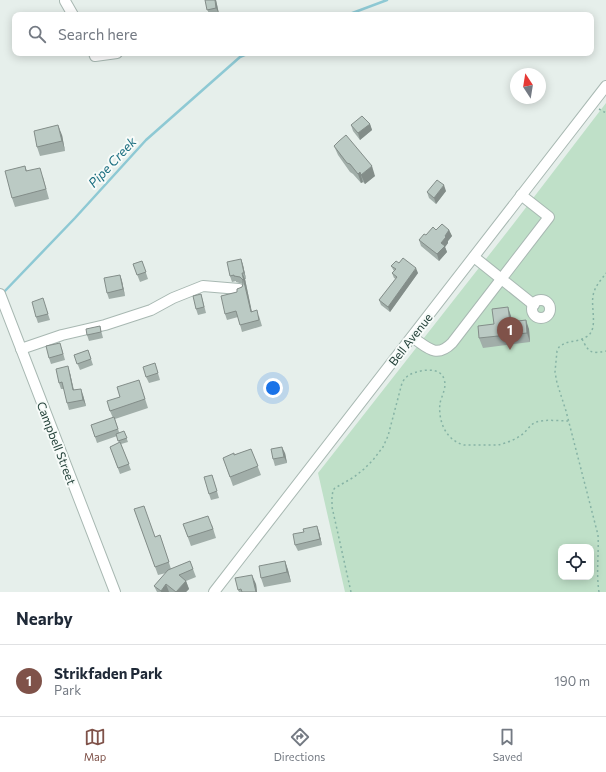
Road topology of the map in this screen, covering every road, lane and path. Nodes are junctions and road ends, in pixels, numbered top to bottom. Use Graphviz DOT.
graph roads {
  1 [pos="66,0"];
  2 [pos="72,12"];
  3 [pos="606,86"];
  4 [pos="521,195"];
  5 [pos="474,257"];
  6 [pos="606,273"];
  7 [pos="502,279"];
  8 [pos="239,289"];
  9 [pos="0,294"];
  10 [pos="534,305"];
  11 [pos="412,337"];
  12 [pos="582,339"];
  13 [pos="21,349"];
  14 [pos="606,351"];
  15 [pos="569,421"];
  16 [pos="115,592"];
  17 [pos="214,592"];
  18 [pos="352,592"];
  19 [pos="598,592"];
  1 -- 2 [label="street"];
  3 -- 4 [label="street, Bell Avenue"];
  4 -- 5 [label="street, Bell Avenue"];
  4 -- 7 [label="street"];
  5 -- 7 [label="street"];
  5 -- 11 [label="street, Bell Avenue"];
  6 -- 12 [label="path"];
  7 -- 10 [label="street"];
  7 -- 11 [label="street"];
  8 -- 13 [label="street"];
  9 -- 13 [label="street, Campbell Street"];
  11 -- 17 [label="street, Bell Avenue"];
  12 -- 14 [label="path"];
  12 -- 15 [label="path"];
  13 -- 16 [label="street, Campbell Street"];
  15 -- 18 [label="path"];
  15 -- 19 [label="path"];
}
